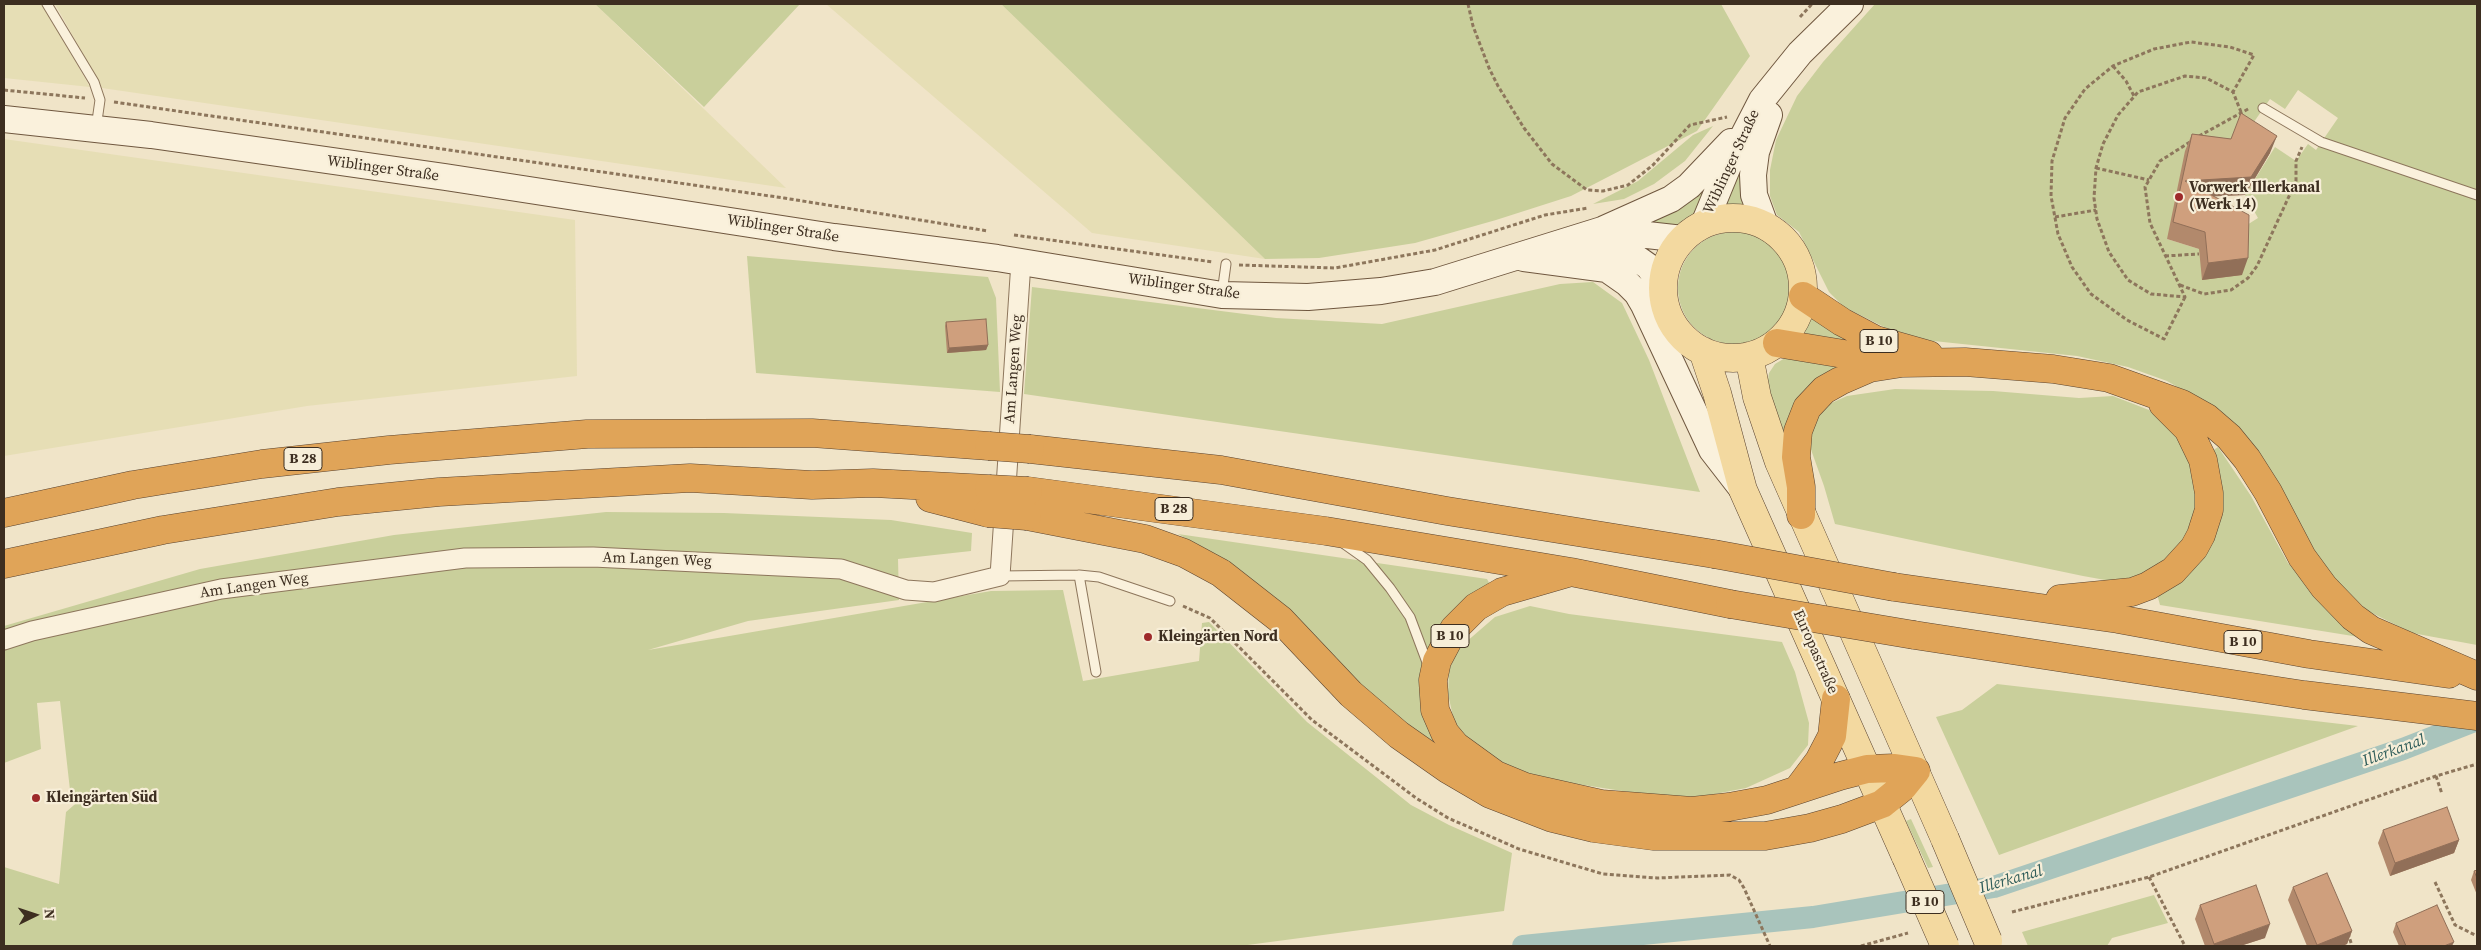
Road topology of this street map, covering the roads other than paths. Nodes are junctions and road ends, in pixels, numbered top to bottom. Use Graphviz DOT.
graph roads {
  1 [pos="47,4"];
  2 [pos="1850,4"];
  3 [pos="1781,78"];
  4 [pos="2263,108"];
  5 [pos="1735,116"];
  6 [pos="4,119"];
  7 [pos="96,128"];
  8 [pos="2477,195"];
  9 [pos="1599,218"];
  10 [pos="1765,225"];
  11 [pos="1694,231"];
  12 [pos="1559,242"];
  13 [pos="1516,257"];
  14 [pos="1021,262"];
  15 [pos="1226,264"];
  16 [pos="1663,287"];
  17 [pos="1222,296"];
  18 [pos="1803,296"];
  19 [pos="1777,343"];
  20 [pos="1702,351"];
  21 [pos="1750,356"];
  22 [pos="1965,362"];
  23 [pos="1902,363"];
  24 [pos="2149,392"];
  25 [pos="1743,490"];
  26 [pos="1028,504"];
  27 [pos="10,510"];
  28 [pos="1801,515"];
  29 [pos="1326,531"];
  30 [pos="1579,532"];
  31 [pos="98,543"];
  32 [pos="4,564"];
  33 [pos="1571,572"];
  34 [pos="1079,575"];
  35 [pos="1000,576"];
  36 [pos="4,580"];
  37 [pos="1170,601"];
  38 [pos="2008,602"];
  39 [pos="4,640"];
  40 [pos="1096,672"];
  41 [pos="2477,676"];
  42 [pos="1433,680"];
  43 [pos="1836,699"];
  44 [pos="2477,716"];
  45 [pos="1867,769"];
  46 [pos="1916,771"];
  47 [pos="1798,789"];
  48 [pos="1882,804"];
  49 [pos="1990,944"];
  50 [pos="1945,946"];
  1 -- 7 [label="lane"];
  2 -- 3 [label="main road, Wiblinger Straße"];
  3 -- 5 [label="main road, Wiblinger Straße"];
  3 -- 10 [label="main road, Wiblinger Straße"];
  4 -- 8 [label="lane"];
  5 -- 9 [label="main road"];
  5 -- 11 [label="main road, Wiblinger Straße"];
  6 -- 7 [label="main road, Wiblinger Straße"];
  7 -- 14 [label="main road, Wiblinger Straße"];
  9 -- 11 [label="main road, Wiblinger Straße"];
  9 -- 12 [label="main road, Wiblinger Straße"];
  10 -- 11 [label="main road"];
  10 -- 18 [label="main road"];
  11 -- 16 [label="main road"];
  12 -- 13 [label="main road, Wiblinger Straße"];
  12 -- 16 [label="main road, Wiblinger Straße"];
  13 -- 17 [label="main road, Wiblinger Straße"];
  13 -- 25 [label="main road"];
  14 -- 17 [label="main road, Wiblinger Straße"];
  14 -- 35 [label="street, Am Langen Weg"];
  15 -- 17 [label="lane"];
  16 -- 20 [label="main road"];
  18 -- 19 [label="main road"];
  18 -- 22 [label="highway, B 10"];
  19 -- 21 [label="main road"];
  19 -- 23 [label="highway"];
  20 -- 21 [label="main road"];
  20 -- 25 [label="main road, Europastraße / B 10"];
  21 -- 28 [label="main road, B 10"];
  22 -- 23 [label="highway"];
  22 -- 24 [label="highway, B 10"];
  23 -- 28 [label="highway"];
  24 -- 38 [label="highway"];
  24 -- 41 [label="highway, B 10"];
  25 -- 43 [label="main road, Europastraße / B 10"];
  26 -- 29 [label="highway, B 28"];
  26 -- 31 [label="highway, bridge"];
  26 -- 48 [label="highway"];
  27 -- 30 [label="highway, B 28, bridge"];
  28 -- 46 [label="main road, B 10"];
  29 -- 33 [label="highway, B 28"];
  29 -- 42 [label="lane"];
  30 -- 38 [label="highway, B 10, bridge"];
  31 -- 32 [label="highway"];
  31 -- 36 [label="highway"];
  33 -- 42 [label="highway, B 10"];
  33 -- 44 [label="highway, B 10, bridge"];
  34 -- 35 [label="lane"];
  34 -- 37 [label="lane"];
  34 -- 40 [label="lane"];
  35 -- 39 [label="street, Am Langen Weg"];
  38 -- 41 [label="highway, B 10"];
  42 -- 47 [label="highway, B 10"];
  43 -- 45 [label="main road, Europastraße / B 10"];
  43 -- 47 [label="highway"];
  45 -- 46 [label="highway, B 10"];
  45 -- 47 [label="highway, B 10"];
  45 -- 48 [label="main road, Europastraße / B 10"];
  46 -- 48 [label="highway"];
  46 -- 49 [label="main road, B 10, bridge"];
  48 -- 50 [label="main road, Europastraße / B 10, bridge"];
}
